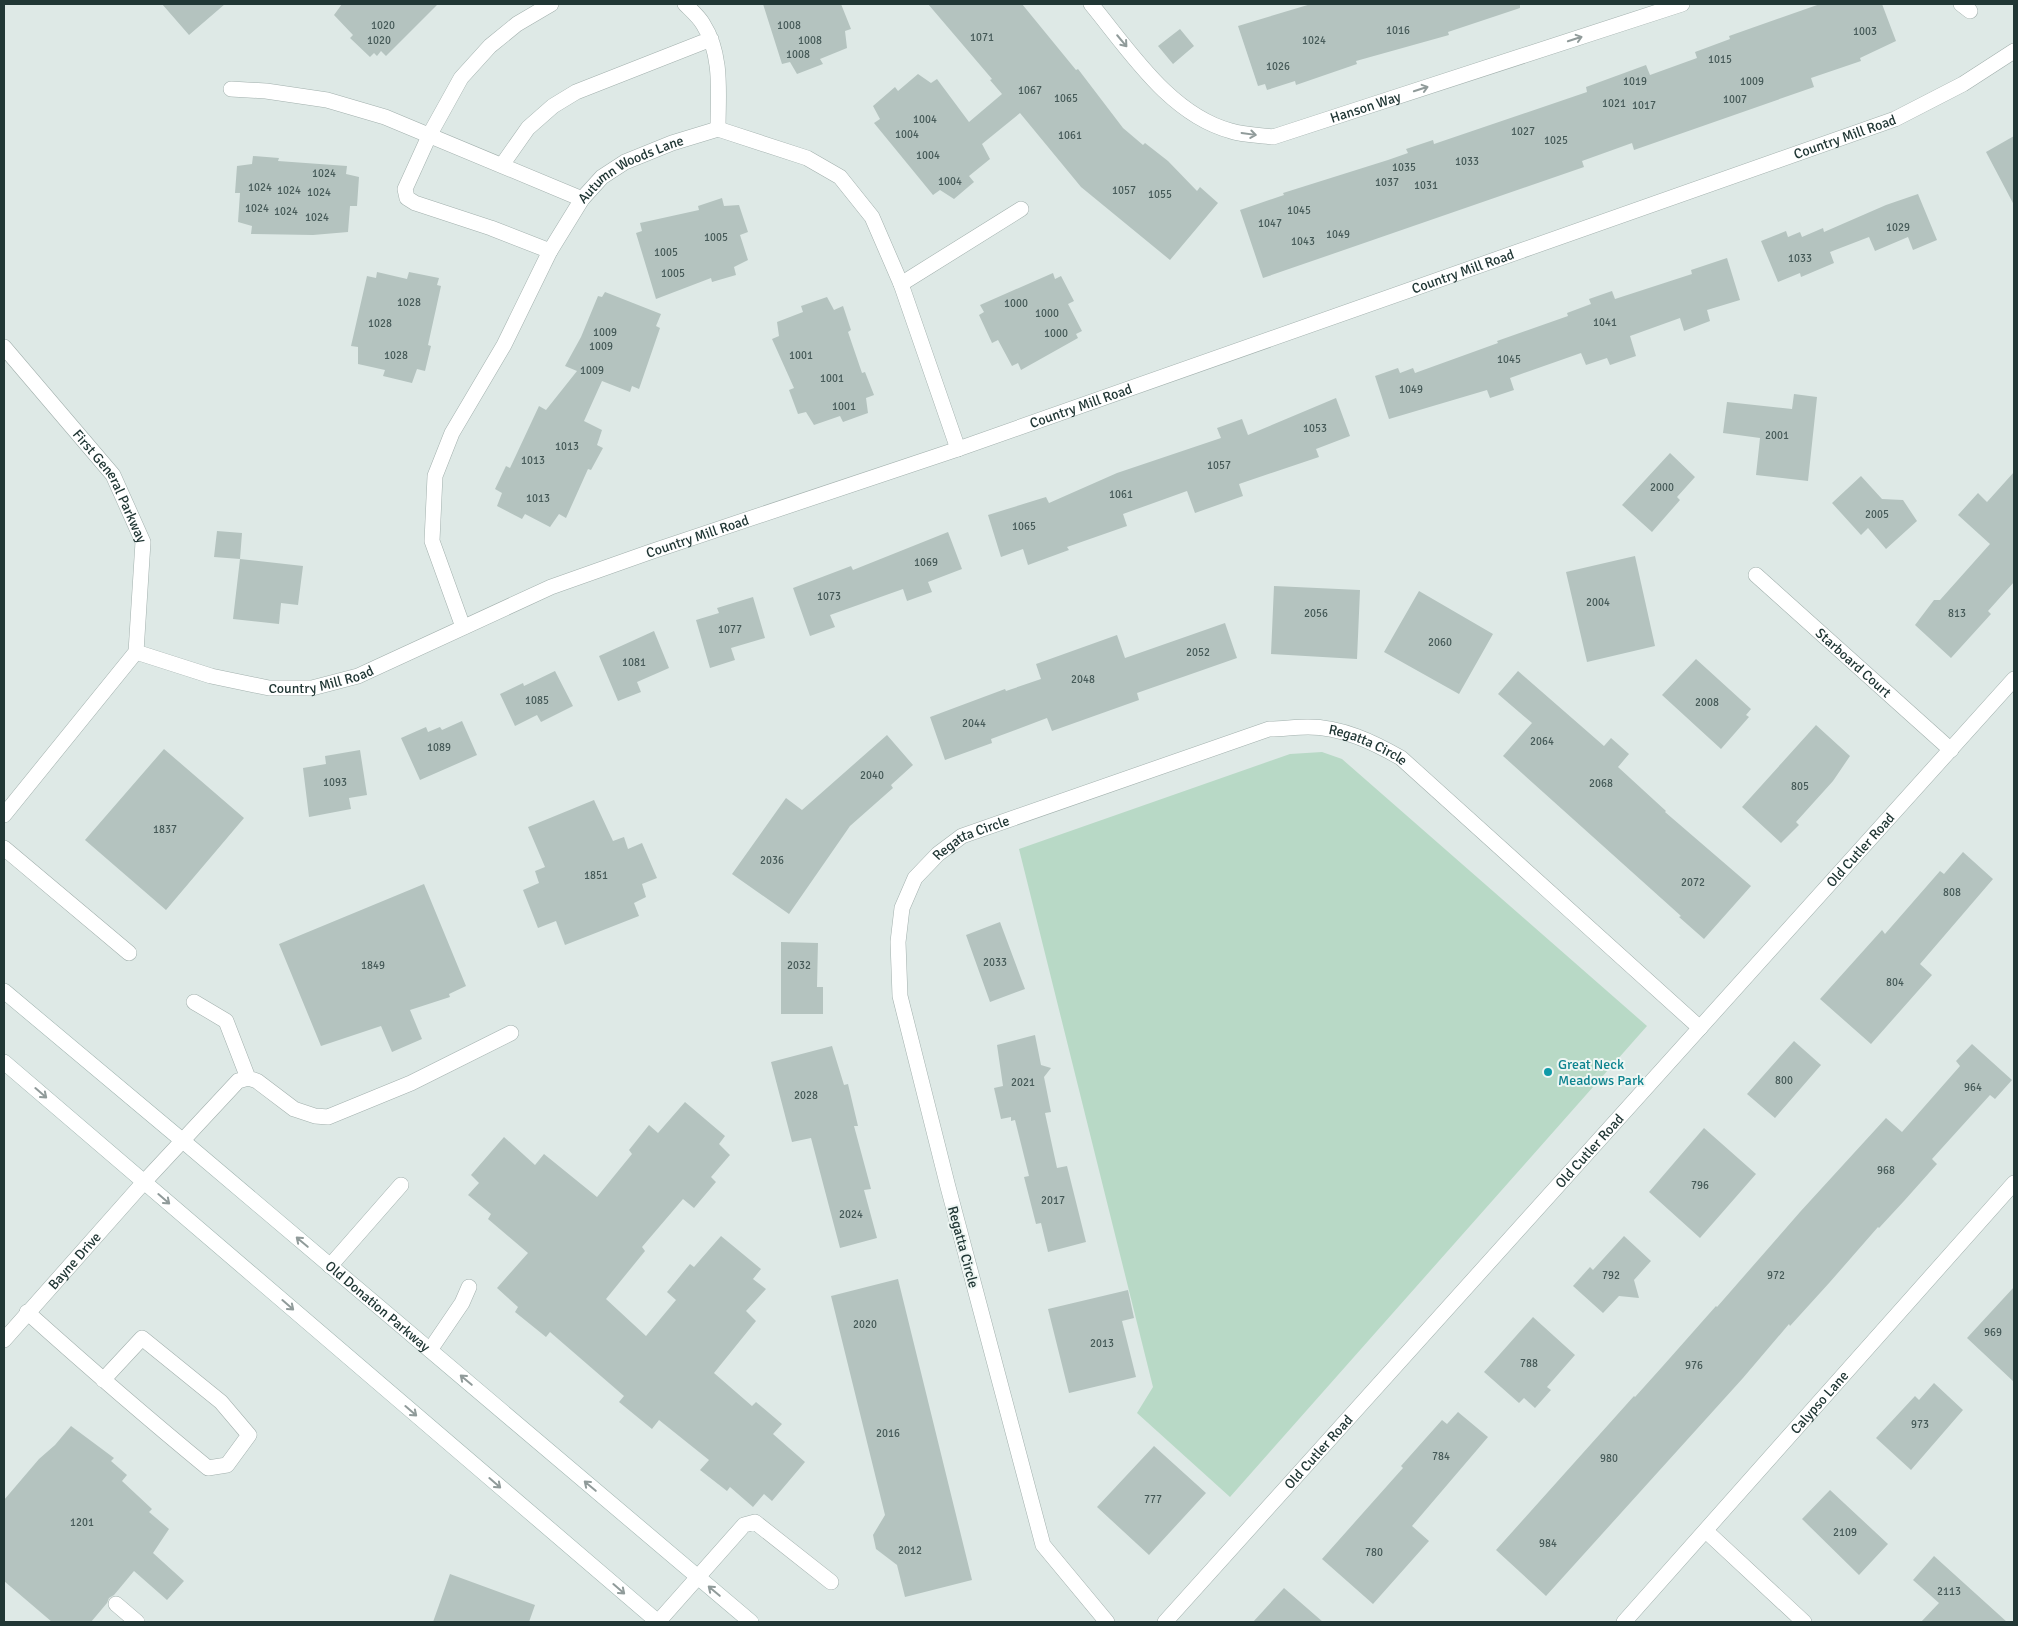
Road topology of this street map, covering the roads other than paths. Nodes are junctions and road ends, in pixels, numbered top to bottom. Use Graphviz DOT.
graph roads {
  1 [pos="551,4"];
  2 [pos="685,4"];
  3 [pos="1091,4"];
  4 [pos="1682,4"];
  5 [pos="711,39"];
  6 [pos="2014,52"];
  7 [pos="230,89"];
  8 [pos="718,129"];
  9 [pos="430,134"];
  10 [pos="502,165"];
  11 [pos="582,199"];
  12 [pos="1021,209"];
  13 [pos="550,251"];
  14 [pos="901,284"];
  15 [pos="4,347"];
  16 [pos="958,449"];
  17 [pos="1756,574"];
  18 [pos="463,627"];
  19 [pos="136,652"];
  20 [pos="2014,679"];
  21 [pos="1952,750"];
  22 [pos="4,815"];
  23 [pos="4,848"];
  24 [pos="129,953"];
  25 [pos="4,992"];
  26 [pos="194,1002"];
  27 [pos="1700,1028"];
  28 [pos="511,1032"];
  29 [pos="4,1062"];
  30 [pos="248,1078"];
  31 [pos="183,1141"];
  32 [pos="144,1182"];
  33 [pos="2014,1183"];
  34 [pos="400,1185"];
  35 [pos="330,1266"];
  36 [pos="469,1287"];
  37 [pos="27,1312"];
  38 [pos="4,1340"];
  39 [pos="430,1350"];
  40 [pos="103,1380"];
  41 [pos="1706,1531"];
  42 [pos="697,1576"];
  43 [pos="831,1582"];
  44 [pos="116,1604"];
  45 [pos="138,1622"];
  46 [pos="658,1622"];
  47 [pos="751,1622"];
  48 [pos="1107,1622"];
  49 [pos="1165,1622"];
  50 [pos="1624,1622"];
  51 [pos="1804,1622"];
  1 -- 9 [label="street"];
  2 -- 5 [label="street"];
  3 -- 4 [label="street, Hanson Way, one-way"];
  5 -- 8 [label="street"];
  5 -- 10 [label="street"];
  6 -- 16 [label="street, Country Mill Road"];
  7 -- 9 [label="street"];
  8 -- 11 [label="street, Autumn Woods Lane"];
  8 -- 14 [label="street"];
  9 -- 10 [label="street"];
  9 -- 13 [label="street"];
  10 -- 11 [label="street"];
  11 -- 13 [label="street, Autumn Woods Lane"];
  12 -- 14 [label="street"];
  13 -- 18 [label="street, Autumn Woods Lane"];
  14 -- 16 [label="street"];
  15 -- 19 [label="street, First General Parkway"];
  16 -- 18 [label="street, Country Mill Road"];
  17 -- 21 [label="street, Starboard Court"];
  18 -- 19 [label="street, Country Mill Road"];
  19 -- 22 [label="street"];
  20 -- 21 [label="street, Old Cutler Road"];
  21 -- 27 [label="street, Old Cutler Road"];
  23 -- 24 [label="street"];
  25 -- 31 [label="street, Old Donation Parkway"];
  26 -- 30 [label="street"];
  27 -- 48 [label="street, Regatta Circle"];
  27 -- 49 [label="street, Old Cutler Road"];
  28 -- 30 [label="street"];
  29 -- 32 [label="street, one-way"];
  30 -- 31 [label="street, Bayne Drive"];
  31 -- 32 [label="street, Bayne Drive"];
  35 -- 31 [label="street, Old Donation Parkway, one-way"];
  32 -- 37 [label="street, Bayne Drive"];
  32 -- 46 [label="street, one-way"];
  33 -- 41 [label="street, Calypso Lane"];
  34 -- 35 [label="street"];
  35 -- 39 [label="street, Old Donation Parkway"];
  36 -- 39 [label="street"];
  37 -- 38 [label="street, Bayne Drive"];
  37 -- 40 [label="street"];
  42 -- 39 [label="street, Old Donation Parkway, one-way"];
  40 -- 40 [label="street"];
  41 -- 50 [label="street, Calypso Lane"];
  41 -- 51 [label="street"];
  42 -- 43 [label="street"];
  42 -- 46 [label="street"];
  47 -- 42 [label="street, Old Donation Parkway, one-way"];
  44 -- 45 [label="street"];
}
